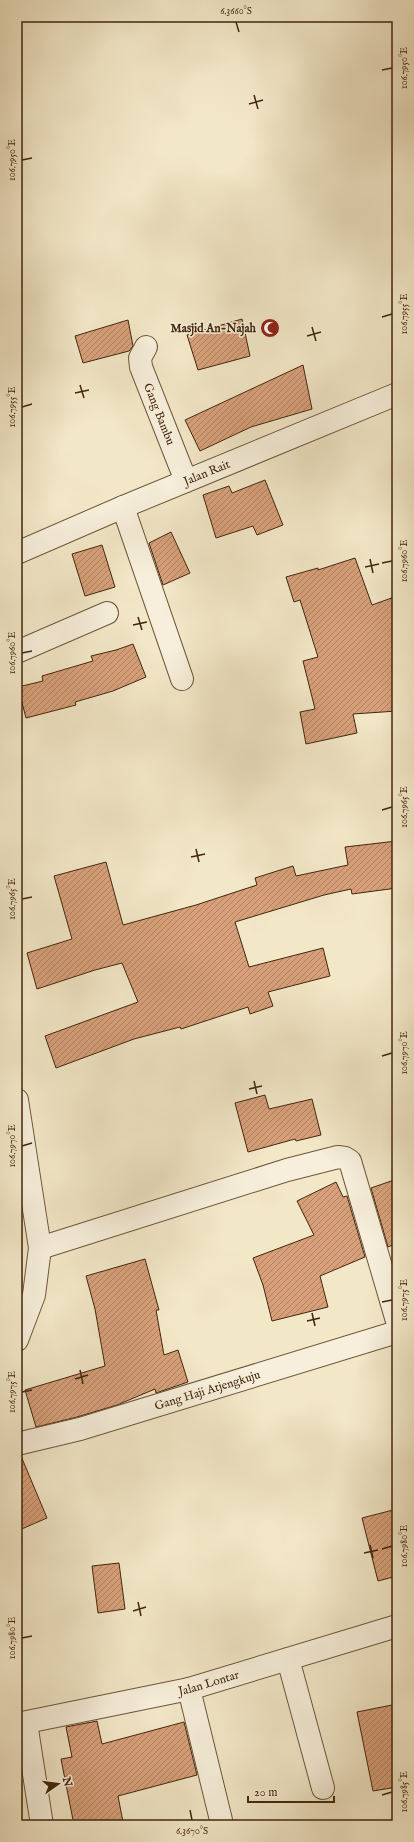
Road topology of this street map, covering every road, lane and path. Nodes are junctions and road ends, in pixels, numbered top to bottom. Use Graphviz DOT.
graph roads {
  1 [pos="146,347"];
  2 [pos="397,394"];
  3 [pos="186,481"];
  4 [pos="123,507"];
  5 [pos="17,553"];
  6 [pos="107,614"];
  7 [pos="17,652"];
  8 [pos="182,679"];
  9 [pos="17,1100"];
  10 [pos="40,1248"];
  11 [pos="397,1321"];
  12 [pos="397,1332"];
  13 [pos="17,1340"];
  14 [pos="17,1444"];
  15 [pos="397,1626"];
  16 [pos="288,1659"];
  17 [pos="189,1689"];
  18 [pos="22,1724"];
  19 [pos="323,1788"];
  20 [pos="221,1820"];
  21 [pos="42,1825"];
  1 -- 3 [label="street, Gang Bambu"];
  2 -- 3 [label="street, Jalan Rait"];
  3 -- 4 [label="street, Jalan Rait"];
  4 -- 5 [label="street, Jalan Rait"];
  4 -- 8 [label="street"];
  6 -- 7 [label="street"];
  9 -- 10 [label="street"];
  10 -- 11 [label="street"];
  10 -- 13 [label="street"];
  12 -- 14 [label="street, Gang Haji Atjengkuju"];
  15 -- 16 [label="street, Jalan Lontar"];
  16 -- 17 [label="street, Jalan Lontar"];
  16 -- 19 [label="street"];
  17 -- 18 [label="street, Jalan Lontar"];
  17 -- 20 [label="street"];
  18 -- 21 [label="street"];
}
